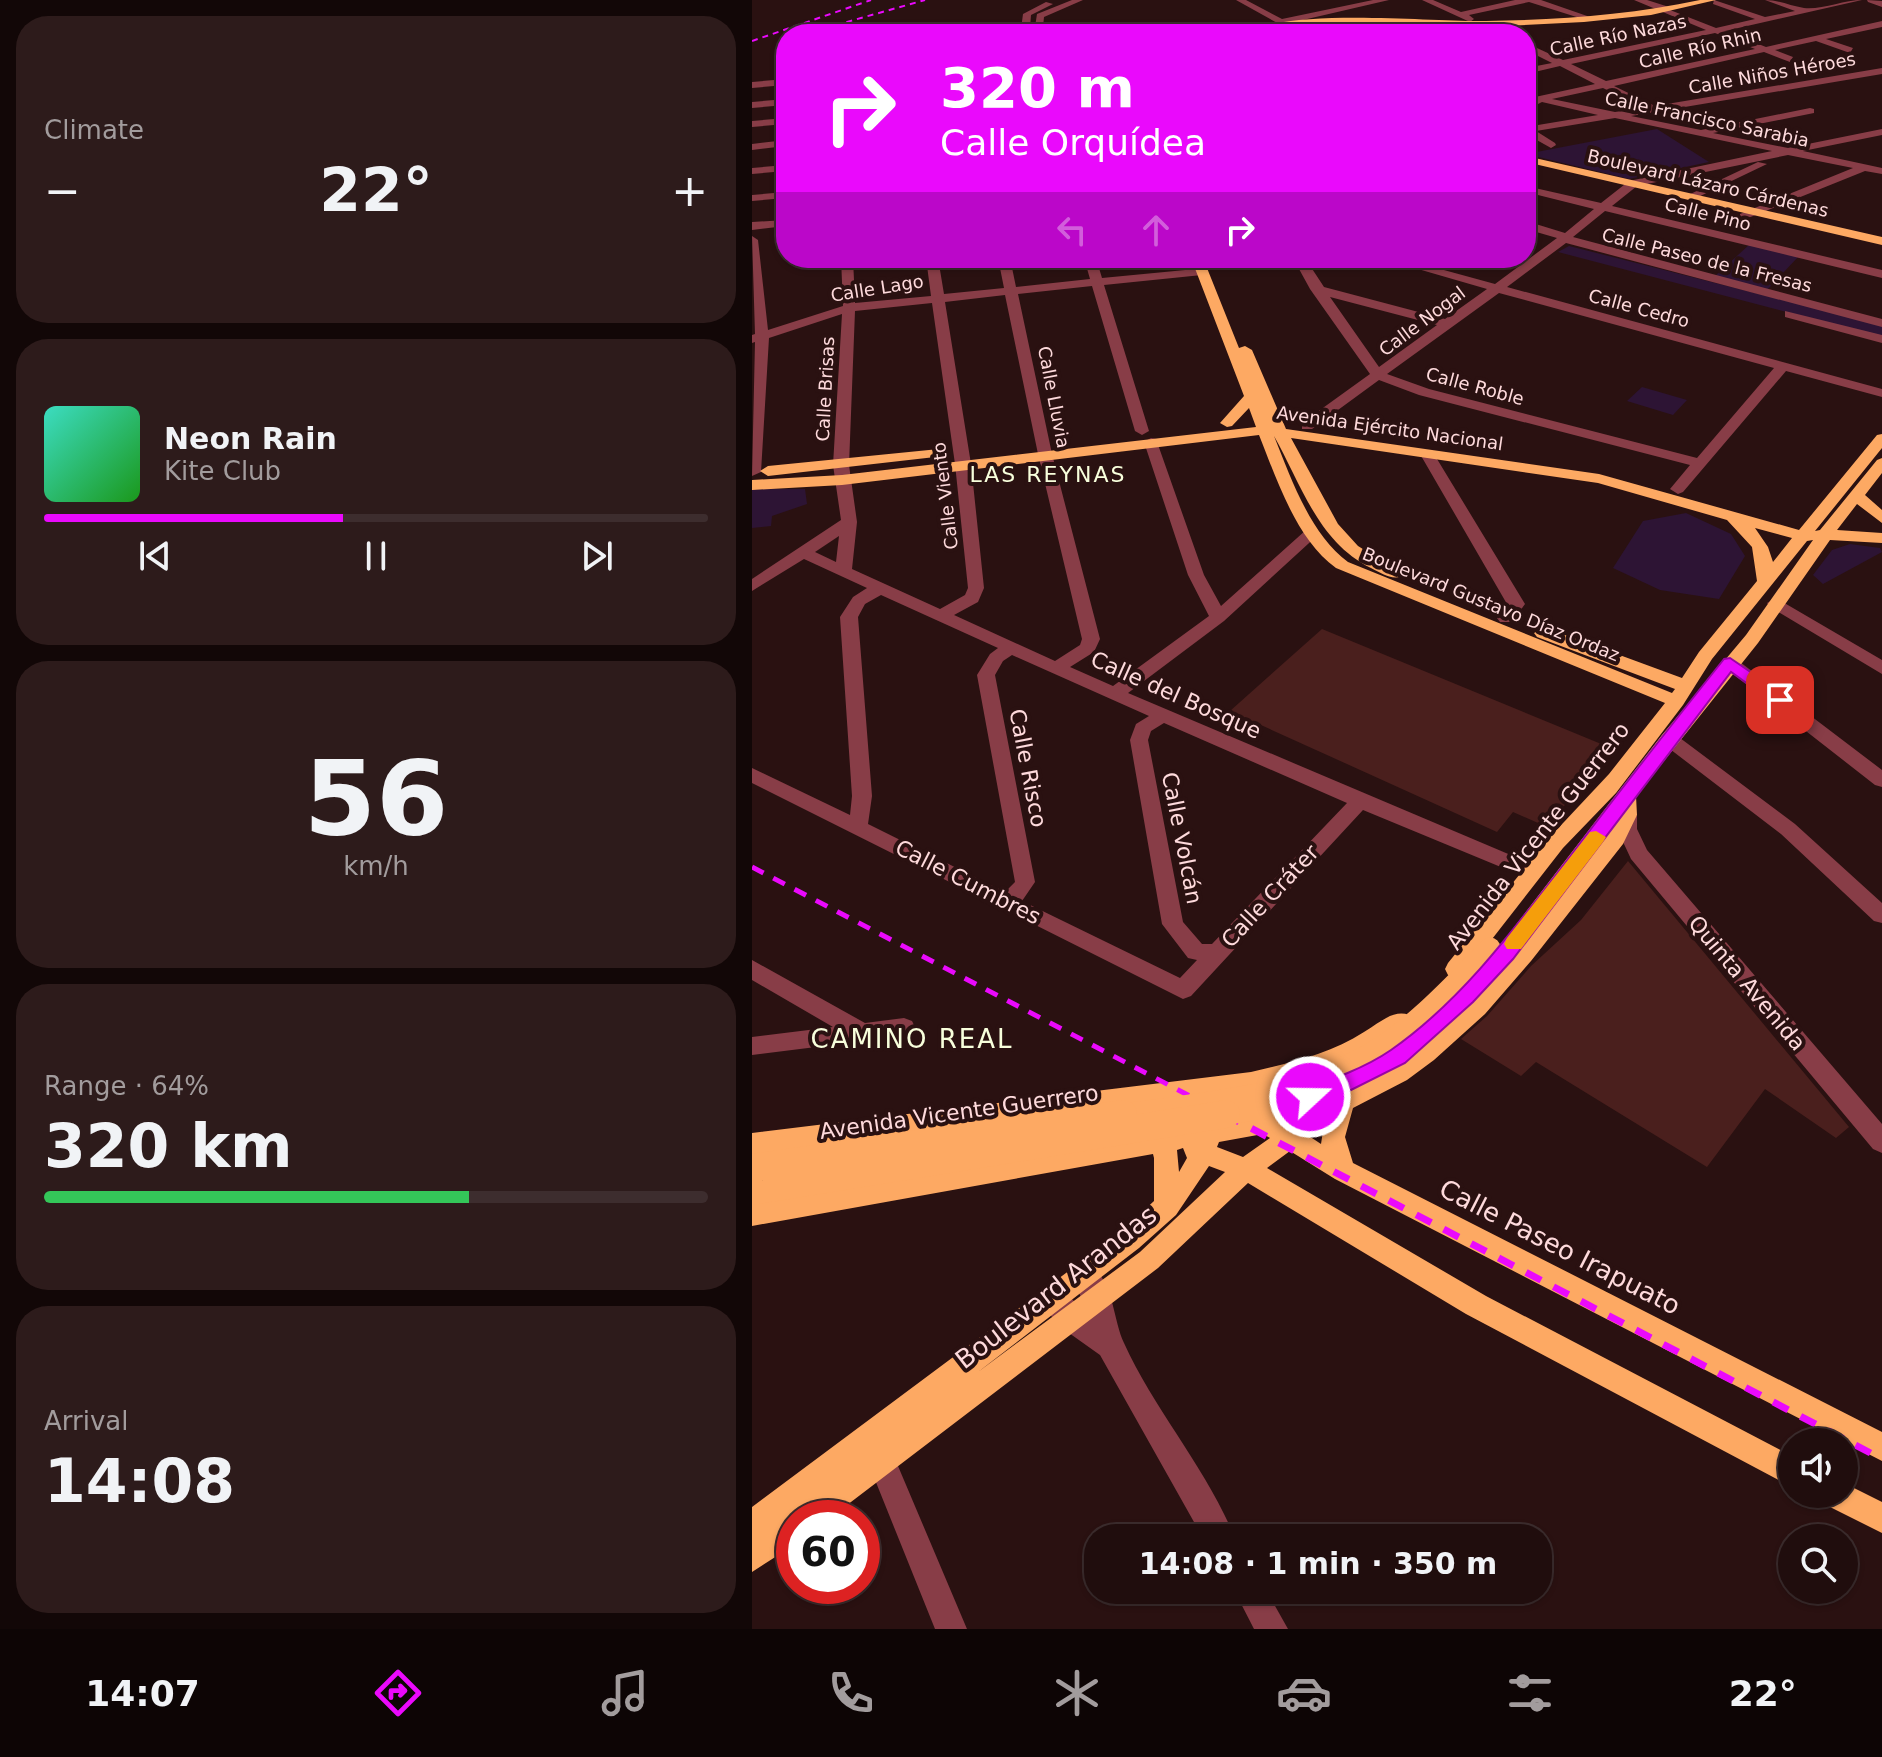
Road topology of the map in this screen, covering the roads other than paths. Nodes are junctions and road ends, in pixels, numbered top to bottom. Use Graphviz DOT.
graph roads {
  1 [pos="1060,0"];
  2 [pos="1079,0"];
  3 [pos="1240,0"];
  4 [pos="1385,0"];
  5 [pos="1426,0"];
  6 [pos="1529,0"];
  7 [pos="1638,0"];
  8 [pos="1769,0"];
  9 [pos="1858,0"];
  10 [pos="1871,0"];
  11 [pos="1716,1"];
  12 [pos="1882,4"];
  13 [pos="1312,7"];
  14 [pos="1666,10"];
  15 [pos="1806,11"];
  16 [pos="1323,13"];
  17 [pos="1460,15"];
  18 [pos="1305,17"];
  19 [pos="1586,17"];
  20 [pos="1333,19"];
  21 [pos="1346,20"];
  22 [pos="1764,20"];
  23 [pos="1026,24"];
  24 [pos="1039,24"];
  25 [pos="1285,24"];
  26 [pos="1289,24"];
  27 [pos="1299,24"];
  28 [pos="1456,24"];
  29 [pos="1482,24"];
  30 [pos="1496,24"];
  31 [pos="1497,24"];
  32 [pos="1882,24"];
  33 [pos="1862,28"];
  34 [pos="1716,31"];
  35 [pos="1882,34"];
  36 [pos="1815,38"];
  37 [pos="1767,50"];
  38 [pos="1850,50"];
  39 [pos="1536,51"];
  40 [pos="1790,59"];
  41 [pos="1562,64"];
  42 [pos="1536,69"];
  43 [pos="1882,71"];
  44 [pos="1536,77"];
  45 [pos="1540,79"];
  46 [pos="776,83"];
  47 [pos="752,85"];
  48 [pos="1605,85"];
  49 [pos="1553,86"];
  50 [pos="1769,90"];
  51 [pos="1567,93"];
  52 [pos="1783,97"];
  53 [pos="1536,99"];
  54 [pos="1539,99"];
  55 [pos="1536,101"];
  56 [pos="776,103"];
  57 [pos="1796,104"];
  58 [pos="752,105"];
  59 [pos="1654,109"];
  60 [pos="1614,116"];
  61 [pos="776,122"];
  62 [pos="752,124"];
  63 [pos="1536,128"];
  64 [pos="1882,132"];
  65 [pos="1698,133"];
  66 [pos="1536,136"];
  67 [pos="776,144"];
  68 [pos="1551,145"];
  69 [pos="752,147"];
  70 [pos="1785,152"];
  71 [pos="1536,162"];
  72 [pos="1536,167"];
  73 [pos="1865,167"];
  74 [pos="776,169"];
  75 [pos="752,171"];
  76 [pos="1882,171"];
  77 [pos="1630,186"];
  78 [pos="1536,191"];
  79 [pos="776,196"];
  80 [pos="1690,197"];
  81 [pos="752,198"];
  82 [pos="1605,207"];
  83 [pos="1747,213"];
  84 [pos="776,224"];
  85 [pos="752,226"];
  86 [pos="1536,227"];
  87 [pos="752,240"];
  88 [pos="1563,240"];
  89 [pos="1882,241"];
  90 [pos="1882,247"];
  91 [pos="1544,253"];
  92 [pos="1536,254"];
  93 [pos="1562,255"];
  94 [pos="1536,259"];
  95 [pos="1578,259"];
  96 [pos="847,268"];
  97 [pos="934,268"];
  98 [pos="1006,268"];
  99 [pos="1092,268"];
  100 [pos="1170,268"];
  101 [pos="1203,268"];
  102 [pos="1204,268"];
  103 [pos="1304,268"];
  104 [pos="1422,268"];
  105 [pos="1523,268"];
  106 [pos="1882,274"];
  107 [pos="1096,282"];
  108 [pos="1494,288"];
  109 [pos="1316,289"];
  110 [pos="1012,290"];
  111 [pos="938,297"];
  112 [pos="849,308"];
  113 [pos="1882,323"];
  114 [pos="1448,324"];
  115 [pos="757,338"];
  116 [pos="1882,339"];
  117 [pos="1784,365"];
  118 [pos="1380,376"];
  119 [pos="1882,393"];
  120 [pos="1250,398"];
  121 [pos="1227,423"];
  122 [pos="1271,425"];
  123 [pos="1307,426"];
  124 [pos="1147,437"];
  125 [pos="1882,438"];
  126 [pos="1044,448"];
  127 [pos="1427,454"];
  128 [pos="962,458"];
  129 [pos="1700,463"];
  130 [pos="1882,463"];
  131 [pos="842,472"];
  132 [pos="752,476"];
  133 [pos="1876,482"];
  134 [pos="1678,489"];
  135 [pos="1839,490"];
  136 [pos="1853,500"];
  137 [pos="1728,515"];
  138 [pos="1882,518"];
  139 [pos="849,522"];
  140 [pos="1805,531"];
  141 [pos="1882,531"];
  142 [pos="1828,532"];
  143 [pos="1312,533"];
  144 [pos="1882,538"];
  145 [pos="804,553"];
  146 [pos="843,571"];
  147 [pos="1765,584"];
  148 [pos="752,586"];
  149 [pos="878,589"];
  150 [pos="1776,603"];
  151 [pos="941,615"];
  152 [pos="1218,617"];
  153 [pos="1506,618"];
  154 [pos="1013,646"];
  155 [pos="1730,663"];
  156 [pos="1058,667"];
  157 [pos="1882,668"];
  158 [pos="1115,694"];
  159 [pos="1680,694"];
  160 [pos="1163,716"];
  161 [pos="1669,739"];
  162 [pos="752,775"];
  163 [pos="1882,780"];
  164 [pos="1623,797"];
  165 [pos="1359,802"];
  166 [pos="858,827"];
  167 [pos="1532,872"];
  168 [pos="1006,902"];
  169 [pos="1882,915"];
  170 [pos="1498,951"];
  171 [pos="1217,953"];
  172 [pos="752,969"];
  173 [pos="1183,990"];
  174 [pos="904,1027"];
  175 [pos="862,1032"];
  176 [pos="752,1046"];
  177 [pos="1302,1069"];
  178 [pos="1219,1087"];
  179 [pos="1156,1095"];
  180 [pos="1332,1106"];
  181 [pos="1277,1130"];
  182 [pos="1882,1142"];
  183 [pos="1164,1143"];
  184 [pos="1208,1143"];
  185 [pos="752,1144"];
  186 [pos="752,1168"];
  187 [pos="1246,1169"];
  188 [pos="1344,1171"];
  189 [pos="752,1191"];
  190 [pos="1167,1207"];
  191 [pos="752,1215"];
  192 [pos="1084,1275"];
  193 [pos="1052,1298"];
  194 [pos="1098,1299"];
  195 [pos="1072,1319"];
  196 [pos="1110,1346"];
  197 [pos="1882,1447"];
  198 [pos="877,1449"];
  199 [pos="1778,1465"];
  200 [pos="825,1500"];
  201 [pos="1858,1506"];
  202 [pos="1882,1518"];
  203 [pos="1212,1524"];
  204 [pos="752,1526"];
  205 [pos="776,1539"];
  206 [pos="752,1557"];
  207 [pos="1257,1604"];
  208 [pos="951,1629"];
  209 [pos="1272,1629"];
  1 -- 23 [label="street"];
  2 -- 24 [label="street"];
  3 -- 25 [label="street"];
  4 -- 16 [label="street"];
  5 -- 17 [label="street"];
  6 -- 17 [label="street"];
  6 -- 19 [label="street"];
  7 -- 14 [label="street"];
  8 -- 15 [label="street"];
  9 -- 15 [label="street, Calle Río Nazas"];
  10 -- 12 [label="street"];
  11 -- 14 [label="main road"];
  11 -- 22 [label="street"];
  13 -- 16 [label="street"];
  14 -- 19 [label="main road"];
  14 -- 30 [label="main road"];
  14 -- 34 [label="street"];
  15 -- 22 [label="street, Calle Río Nazas"];
  15 -- 33 [label="street"];
  16 -- 18 [label="street"];
  16 -- 20 [label="street"];
  17 -- 29 [label="street"];
  18 -- 20 [label="main road"];
  18 -- 26 [label="street"];
  19 -- 31 [label="main road"];
  20 -- 21 [label="main road"];
  21 -- 27 [label="main road"];
  21 -- 28 [label="main road"];
  22 -- 34 [label="street, Calle Río Nazas"];
  22 -- 36 [label="street"];
  32 -- 33 [label="street, Calle Río Rhin"];
  33 -- 35 [label="street"];
  33 -- 36 [label="street, Calle Río Rhin"];
  34 -- 37 [label="street"];
  34 -- 41 [label="street, Calle Río Nazas"];
  36 -- 37 [label="street, Calle Río Rhin"];
  36 -- 38 [label="street"];
  37 -- 40 [label="street"];
  37 -- 48 [label="street, Calle Río Rhin"];
  39 -- 41 [label="street"];
  41 -- 42 [label="street, Calle Río Nazas"];
  41 -- 48 [label="street"];
  43 -- 50 [label="street, Calle Niños Héroes"];
  44 -- 45 [label="street"];
  46 -- 47 [label="street"];
  48 -- 51 [label="street, Calle Río Rhin"];
  48 -- 59 [label="street"];
  49 -- 51 [label="street"];
  50 -- 52 [label="street"];
  50 -- 59 [label="street, Calle Niños Héroes"];
  51 -- 54 [label="street, Calle Río Rhin"];
  53 -- 54 [label="street, Calle Francisco Sarabia"];
  54 -- 55 [label="street, Calle Río Rhin"];
  54 -- 60 [label="street, Calle Francisco Sarabia"];
  56 -- 58 [label="street"];
  57 -- 65 [label="street"];
  59 -- 60 [label="street, Calle Niños Héroes"];
  60 -- 63 [label="street, Calle Niños Héroes"];
  60 -- 65 [label="street, Calle Francisco Sarabia"];
  61 -- 62 [label="street"];
  64 -- 70 [label="street"];
  65 -- 70 [label="street, Calle Francisco Sarabia"];
  66 -- 68 [label="street"];
  67 -- 69 [label="street"];
  70 -- 73 [label="street, Calle Francisco Sarabia"];
  70 -- 77 [label="street"];
  70 -- 80 [label="street"];
  71 -- 77 [label="main road, Boulevard Lázaro Cárdenas"];
  72 -- 77 [label="main road, Boulevard Lázaro Cárdenas"];
  73 -- 76 [label="street, Calle Francisco Sarabia"];
  73 -- 83 [label="street"];
  74 -- 75 [label="street"];
  77 -- 80 [label="main road, Boulevard Lázaro Cárdenas"];
  77 -- 82 [label="street, Calle Nogal"];
  77 -- 83 [label="main road, Boulevard Lázaro Cárdenas"];
  78 -- 82 [label="street, Calle Pino"];
  79 -- 81 [label="street"];
  80 -- 83 [label="main road, Boulevard Lázaro Cárdenas"];
  82 -- 88 [label="street, Calle Nogal"];
  82 -- 106 [label="street, Calle Pino"];
  83 -- 89 [label="main road, Boulevard Lázaro Cárdenas"];
  83 -- 90 [label="main road, Boulevard Lázaro Cárdenas"];
  84 -- 85 [label="street"];
  86 -- 88 [label="street, Calle Paseo de la Fresas"];
  87 -- 115 [label="street"];
  88 -- 91 [label="street, Calle Nogal"];
  88 -- 113 [label="street, Calle Paseo de la Fresas"];
  91 -- 92 [label="street"];
  91 -- 93 [label="street"];
  91 -- 94 [label="street, Calle Nogal"];
  95 -- 116 [label="street, Calle Paseo de la Fresas"];
  96 -- 112 [label="street, Calle Brisas"];
  97 -- 111 [label="street, Calle Viento"];
  98 -- 110 [label="street, Calle Lluvia"];
  99 -- 107 [label="street"];
  100 -- 107 [label="street, Calle Lago"];
  101 -- 120 [label="main road, Boulevard Gustavo Díaz Ordaz"];
  102 -- 122 [label="main road, Boulevard Gustavo Díaz Ordaz"];
  103 -- 109 [label="street"];
  104 -- 108 [label="street, Calle Cedro"];
  105 -- 108 [label="street, Calle Nogal"];
  107 -- 110 [label="street, Calle Lago"];
  107 -- 124 [label="street"];
  108 -- 114 [label="street, Calle Nogal"];
  108 -- 117 [label="street, Calle Cedro"];
  109 -- 114 [label="street"];
  109 -- 118 [label="street"];
  110 -- 111 [label="street, Calle Lago"];
  110 -- 126 [label="street, Calle Lluvia"];
  111 -- 112 [label="street, Calle Lago"];
  111 -- 128 [label="street, Calle Viento"];
  112 -- 115 [label="street, Calle Lago"];
  112 -- 131 [label="street, Calle Brisas"];
  114 -- 118 [label="street, Calle Nogal"];
  115 -- 132 [label="street"];
  117 -- 119 [label="street, Calle Cedro"];
  117 -- 129 [label="street"];
  118 -- 123 [label="street, Calle Nogal"];
  118 -- 129 [label="street, Calle Roble"];
  120 -- 121 [label="main road"];
  120 -- 122 [label="main road, Boulevard Gustavo Díaz Ordaz"];
  121 -- 122 [label="main road, Avenida Ejército Nacional"];
  121 -- 124 [label="main road, Avenida Ejército Nacional"];
  122 -- 123 [label="main road, Avenida Ejército Nacional"];
  122 -- 124 [label="main road, Avenida Ejército Nacional"];
  122 -- 127 [label="main road, Avenida Ejército Nacional"];
  122 -- 143 [label="main road, Boulevard Gustavo Díaz Ordaz"];
  122 -- 153 [label="main road, Boulevard Gustavo Díaz Ordaz"];
  123 -- 134 [label="main road, Avenida Ejército Nacional"];
  124 -- 126 [label="main road, Avenida Ejército Nacional"];
  124 -- 152 [label="street"];
  125 -- 135 [label="main road, Avenida Vicente Guerrero"];
  126 -- 128 [label="main road, Avenida Ejército Nacional"];
  126 -- 156 [label="street, Calle Lluvia"];
  127 -- 137 [label="main road, Avenida Ejército Nacional"];
  127 -- 153 [label="street"];
  128 -- 131 [label="main road, Avenida Ejército Nacional"];
  128 -- 151 [label="street, Calle Viento"];
  129 -- 134 [label="street"];
  130 -- 133 [label="main road, Avenida Vicente Guerrero"];
  131 -- 132 [label="main road, Avenida Ejército Nacional"];
  131 -- 139 [label="street, Calle Brisas"];
  133 -- 136 [label="main road, Avenida Vicente Guerrero"];
  134 -- 140 [label="main road, Avenida Ejército Nacional"];
  135 -- 136 [label="main road"];
  135 -- 140 [label="main road, Avenida Vicente Guerrero"];
  136 -- 138 [label="main road"];
  136 -- 141 [label="main road"];
  136 -- 142 [label="main road, Avenida Vicente Guerrero"];
  137 -- 140 [label="main road, Avenida Ejército Nacional"];
  137 -- 147 [label="main road"];
  139 -- 145 [label="street"];
  139 -- 146 [label="street, Calle Brisas"];
  140 -- 142 [label="main road"];
  140 -- 147 [label="main road, Avenida Vicente Guerrero"];
  141 -- 142 [label="main road"];
  142 -- 144 [label="main road"];
  142 -- 150 [label="main road, Avenida Vicente Guerrero"];
  143 -- 152 [label="street"];
  143 -- 159 [label="main road, Boulevard Gustavo Díaz Ordaz"];
  145 -- 146 [label="street, Calle del Bosque"];
  145 -- 148 [label="street"];
  146 -- 149 [label="street, Calle del Bosque"];
  147 -- 159 [label="main road, Avenida Vicente Guerrero"];
  149 -- 151 [label="street, Calle del Bosque"];
  149 -- 166 [label="street"];
  150 -- 155 [label="main road, Avenida Vicente Guerrero"];
  150 -- 157 [label="street"];
  151 -- 154 [label="street, Calle del Bosque"];
  152 -- 158 [label="street"];
  153 -- 159 [label="main road, Boulevard Gustavo Díaz Ordaz"];
  154 -- 156 [label="street, Calle del Bosque"];
  154 -- 168 [label="street, Calle Risco"];
  155 -- 161 [label="main road, Avenida Vicente Guerrero"];
  155 -- 163 [label="street"];
  156 -- 158 [label="street, Calle del Bosque"];
  158 -- 160 [label="street, Calle del Bosque"];
  159 -- 164 [label="main road, Avenida Vicente Guerrero"];
  160 -- 165 [label="street, Calle del Bosque"];
  160 -- 171 [label="street, Calle Volcán"];
  161 -- 164 [label="main road, Avenida Vicente Guerrero"];
  161 -- 169 [label="street"];
  162 -- 166 [label="street, Calle Cumbres"];
  164 -- 167 [label="main road"];
  164 -- 170 [label="main road, Avenida Vicente Guerrero"];
  164 -- 180 [label="main road, Boulevard Arandas"];
  164 -- 182 [label="street, Quinta Avenida"];
  165 -- 167 [label="street, Calle del Bosque"];
  165 -- 171 [label="street, Calle Cráter"];
  166 -- 168 [label="street, Calle Cumbres"];
  167 -- 177 [label="main road"];
  168 -- 173 [label="street, Calle Cumbres"];
  170 -- 186 [label="main road, Avenida Vicente Guerrero, bridge"];
  170 -- 189 [label="main road, Avenida Vicente Guerrero, bridge"];
  171 -- 173 [label="street, Calle Cráter"];
  172 -- 175 [label="street"];
  174 -- 175 [label="street"];
  175 -- 176 [label="street"];
  177 -- 178 [label="main road"];
  177 -- 180 [label="main road"];
  178 -- 179 [label="main road"];
  178 -- 181 [label="main road, Calle Paseo Irapuato"];
  178 -- 184 [label="main road, Boulevard Arandas"];
  179 -- 183 [label="main road"];
  179 -- 185 [label="main road"];
  180 -- 181 [label="main road, Boulevard Arandas"];
  180 -- 188 [label="main road"];
  181 -- 184 [label="main road"];
  181 -- 187 [label="main road, Boulevard Arandas"];
  181 -- 188 [label="main road, Calle Paseo Irapuato"];
  183 -- 184 [label="main road"];
  183 -- 190 [label="main road"];
  183 -- 191 [label="main road"];
  184 -- 187 [label="main road"];
  184 -- 190 [label="main road, Boulevard Arandas"];
  187 -- 194 [label="main road, Boulevard Arandas"];
  187 -- 199 [label="main road"];
  188 -- 197 [label="main road, Calle Paseo Irapuato"];
  190 -- 192 [label="main road, Boulevard Arandas"];
  192 -- 193 [label="main road, Boulevard Arandas"];
  192 -- 194 [label="street"];
  193 -- 195 [label="street"];
  193 -- 198 [label="main road, Boulevard Arandas"];
  194 -- 195 [label="main road, Boulevard Arandas"];
  194 -- 196 [label="street"];
  195 -- 196 [label="street"];
  195 -- 198 [label="main road, Boulevard Arandas"];
  196 -- 203 [label="street"];
  198 -- 200 [label="main road, Boulevard Arandas"];
  198 -- 204 [label="main road, Boulevard Arandas"];
  198 -- 208 [label="street"];
  201 -- 202 [label="main road"];
  205 -- 206 [label="main road"];
  207 -- 209 [label="street"];
}
